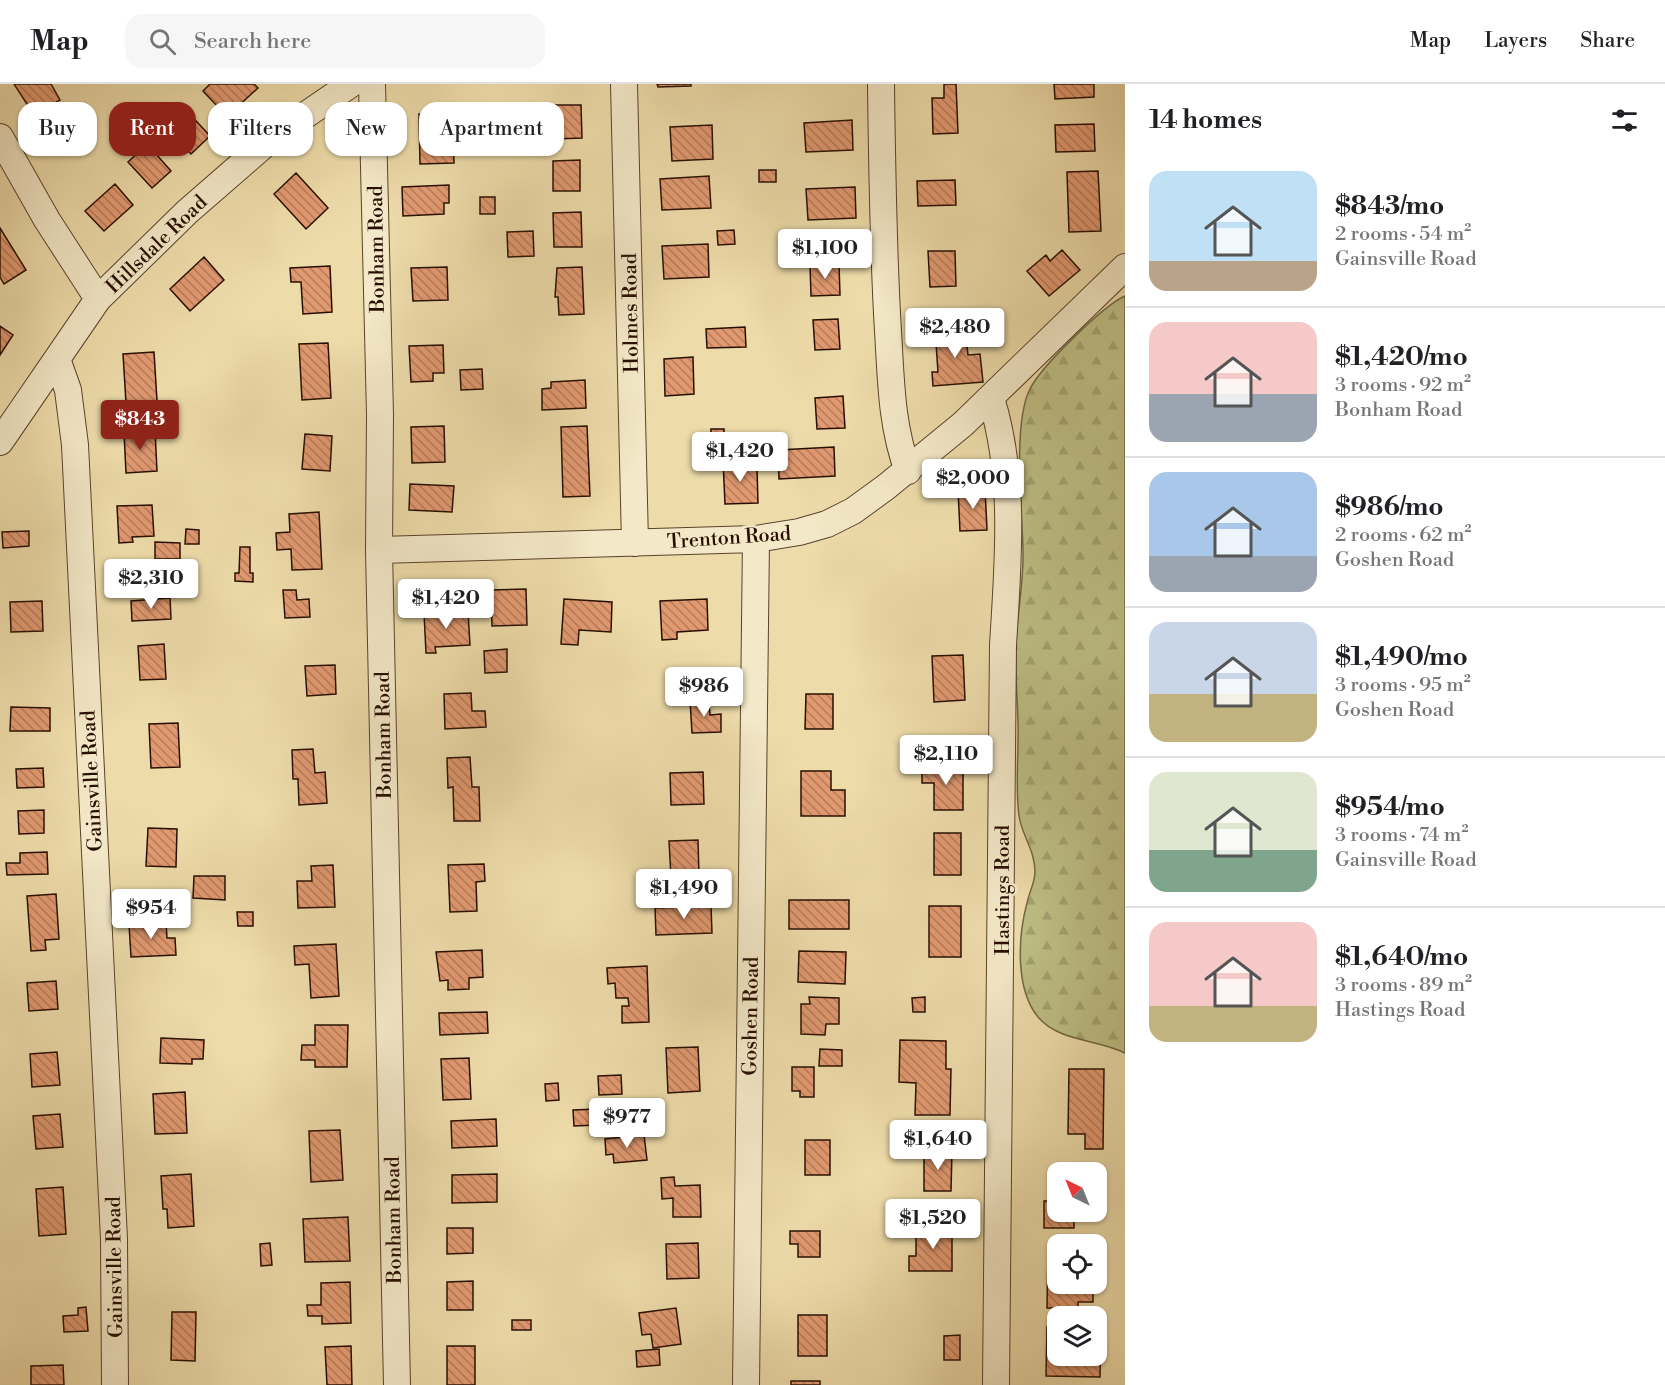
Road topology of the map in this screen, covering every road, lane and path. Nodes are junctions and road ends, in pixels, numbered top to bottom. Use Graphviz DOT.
graph roads {
  1 [pos="351,84"];
  2 [pos="372,84"];
  3 [pos="624,84"];
  4 [pos="881,84"];
  5 [pos="0,137"];
  6 [pos="1125,267"];
  7 [pos="98,299"];
  8 [pos="57,359"];
  9 [pos="991,398"];
  10 [pos="0,442"];
  11 [pos="908,471"];
  12 [pos="756,539"];
  13 [pos="635,543"];
  14 [pos="379,550"];
  15 [pos="115,1385"];
  16 [pos="397,1385"];
  17 [pos="746,1385"];
  18 [pos="996,1385"];
  1 -- 7 [label="street, Hillsdale Road"];
  2 -- 14 [label="street, Bonham Road"];
  3 -- 13 [label="street, Holmes Road"];
  4 -- 11 [label="street"];
  5 -- 7 [label="street"];
  6 -- 9 [label="street, Trenton Road"];
  7 -- 8 [label="street, Hillsdale Road"];
  8 -- 10 [label="street, Hillsdale Road"];
  8 -- 15 [label="street, Gainsville Road"];
  9 -- 11 [label="street, Trenton Road"];
  9 -- 18 [label="street, Hastings Road"];
  11 -- 12 [label="street, Trenton Road"];
  12 -- 13 [label="street, Trenton Road"];
  12 -- 17 [label="street, Goshen Road"];
  13 -- 14 [label="street, Trenton Road"];
  14 -- 16 [label="street, Bonham Road"];
}
